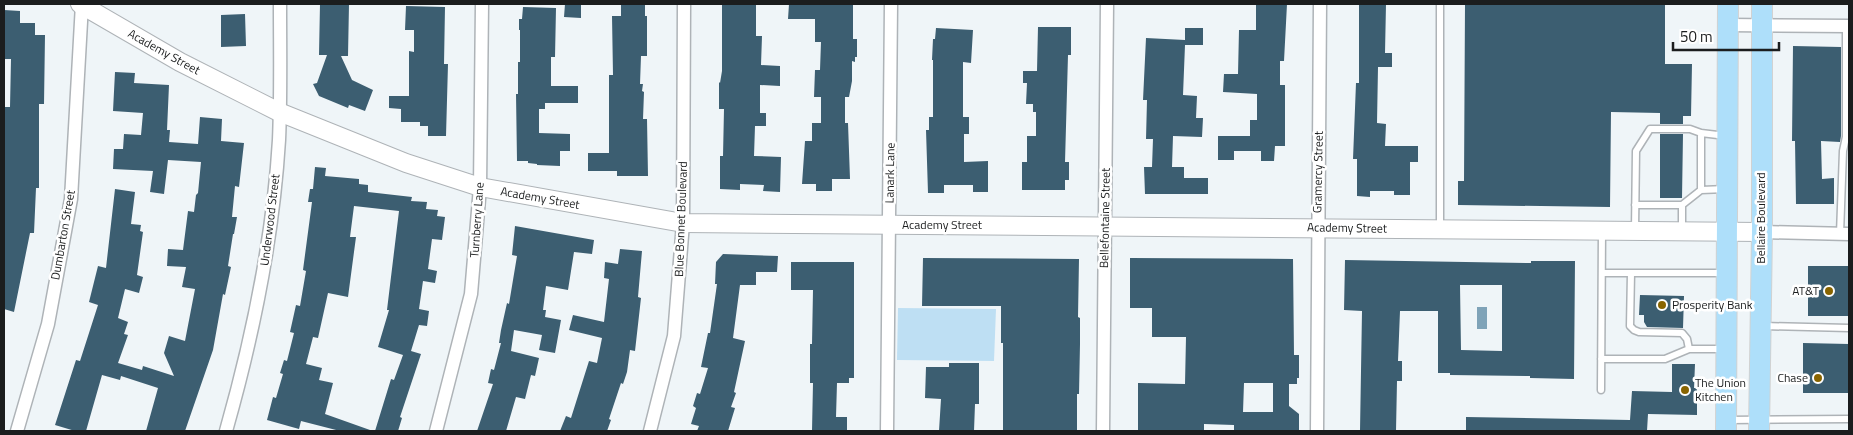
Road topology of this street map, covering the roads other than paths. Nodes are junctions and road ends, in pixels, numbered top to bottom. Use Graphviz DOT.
graph roads {
  1 [pos="81,4"];
  2 [pos="280,4"];
  3 [pos="482,4"];
  4 [pos="684,4"];
  5 [pos="891,4"];
  6 [pos="1107,4"];
  7 [pos="1320,4"];
  8 [pos="1440,4"];
  9 [pos="1728,4"];
  10 [pos="1762,4"];
  11 [pos="1728,25"];
  12 [pos="1762,25"];
  13 [pos="1848,26"];
  14 [pos="279,112"];
  15 [pos="1701,134"];
  16 [pos="1727,136"];
  17 [pos="480,187"];
  18 [pos="1727,189"];
  19 [pos="1701,190"];
  20 [pos="1635,205"];
  21 [pos="1682,205"];
  22 [pos="683,223"];
  23 [pos="889,224"];
  24 [pos="1105,226"];
  25 [pos="1318,228"];
  26 [pos="1440,229"];
  27 [pos="1602,231"];
  28 [pos="1635,232"];
  29 [pos="1682,232"];
  30 [pos="1726,232"];
  31 [pos="1762,232"];
  32 [pos="1844,234"];
  33 [pos="1602,273"];
  34 [pos="1631,273"];
  35 [pos="1727,273"];
  36 [pos="1760,326"];
  37 [pos="1849,328"];
  38 [pos="1689,349"];
  39 [pos="1726,349"];
  40 [pos="1601,359"];
  41 [pos="1600,390"];
  42 [pos="1849,419"];
  43 [pos="1726,426"];
  44 [pos="1759,426"];
  45 [pos="17,431"];
  46 [pos="226,431"];
  47 [pos="436,431"];
  48 [pos="650,431"];
  49 [pos="886,431"];
  50 [pos="1103,431"];
  51 [pos="1317,431"];
  1 -- 14 [label="street, Academy Street"];
  1 -- 45 [label="street, Dumbarton Street"];
  2 -- 14 [label="street, Underwood Street"];
  3 -- 17 [label="street, Turnberry Lane"];
  4 -- 22 [label="street, Blue Bonnet Boulevard"];
  5 -- 23 [label="street, Lanark Lane"];
  6 -- 24 [label="street, Bellefontaine Street"];
  7 -- 25 [label="street, Gramercy Street"];
  8 -- 26 [label="lane"];
  9 -- 11 [label="main road"];
  10 -- 12 [label="main road, Bellaire Boulevard"];
  11 -- 12 [label="street"];
  11 -- 16 [label="main road"];
  12 -- 13 [label="street"];
  12 -- 31 [label="main road, Bellaire Boulevard"];
  13 -- 32 [label="lane"];
  14 -- 17 [label="street, Academy Street"];
  14 -- 46 [label="street, Underwood Street"];
  15 -- 16 [label="lane"];
  15 -- 19 [label="lane"];
  15 -- 20 [label="lane"];
  16 -- 18 [label="main road"];
  17 -- 22 [label="street, Academy Street"];
  17 -- 47 [label="street, Turnberry Lane"];
  18 -- 19 [label="lane"];
  18 -- 30 [label="main road"];
  19 -- 21 [label="lane"];
  20 -- 21 [label="lane"];
  20 -- 28 [label="lane"];
  21 -- 29 [label="lane"];
  22 -- 23 [label="street, Academy Street"];
  22 -- 48 [label="street, Blue Bonnet Boulevard"];
  23 -- 24 [label="street, Academy Street"];
  23 -- 49 [label="street, Lanark Lane"];
  24 -- 25 [label="street, Academy Street"];
  24 -- 50 [label="street, Bellefontaine Street"];
  25 -- 26 [label="street, Academy Street"];
  25 -- 51 [label="street, Gramercy Street"];
  26 -- 27 [label="street, Academy Street"];
  27 -- 28 [label="street, Academy Street"];
  27 -- 33 [label="lane"];
  28 -- 29 [label="street, Academy Street"];
  29 -- 30 [label="street, Academy Street"];
  30 -- 31 [label="street, Academy Street"];
  30 -- 35 [label="main road"];
  31 -- 32 [label="street, Academy Street"];
  31 -- 36 [label="main road, Bellaire Boulevard"];
  33 -- 34 [label="lane"];
  33 -- 40 [label="lane"];
  34 -- 35 [label="lane"];
  34 -- 38 [label="lane"];
  35 -- 39 [label="main road"];
  36 -- 37 [label="lane"];
  36 -- 44 [label="main road, Bellaire Boulevard"];
  38 -- 39 [label="lane"];
  38 -- 40 [label="lane"];
  39 -- 43 [label="main road"];
  40 -- 41 [label="lane"];
  42 -- 44 [label="lane"];
  43 -- 44 [label="lane"];
}
